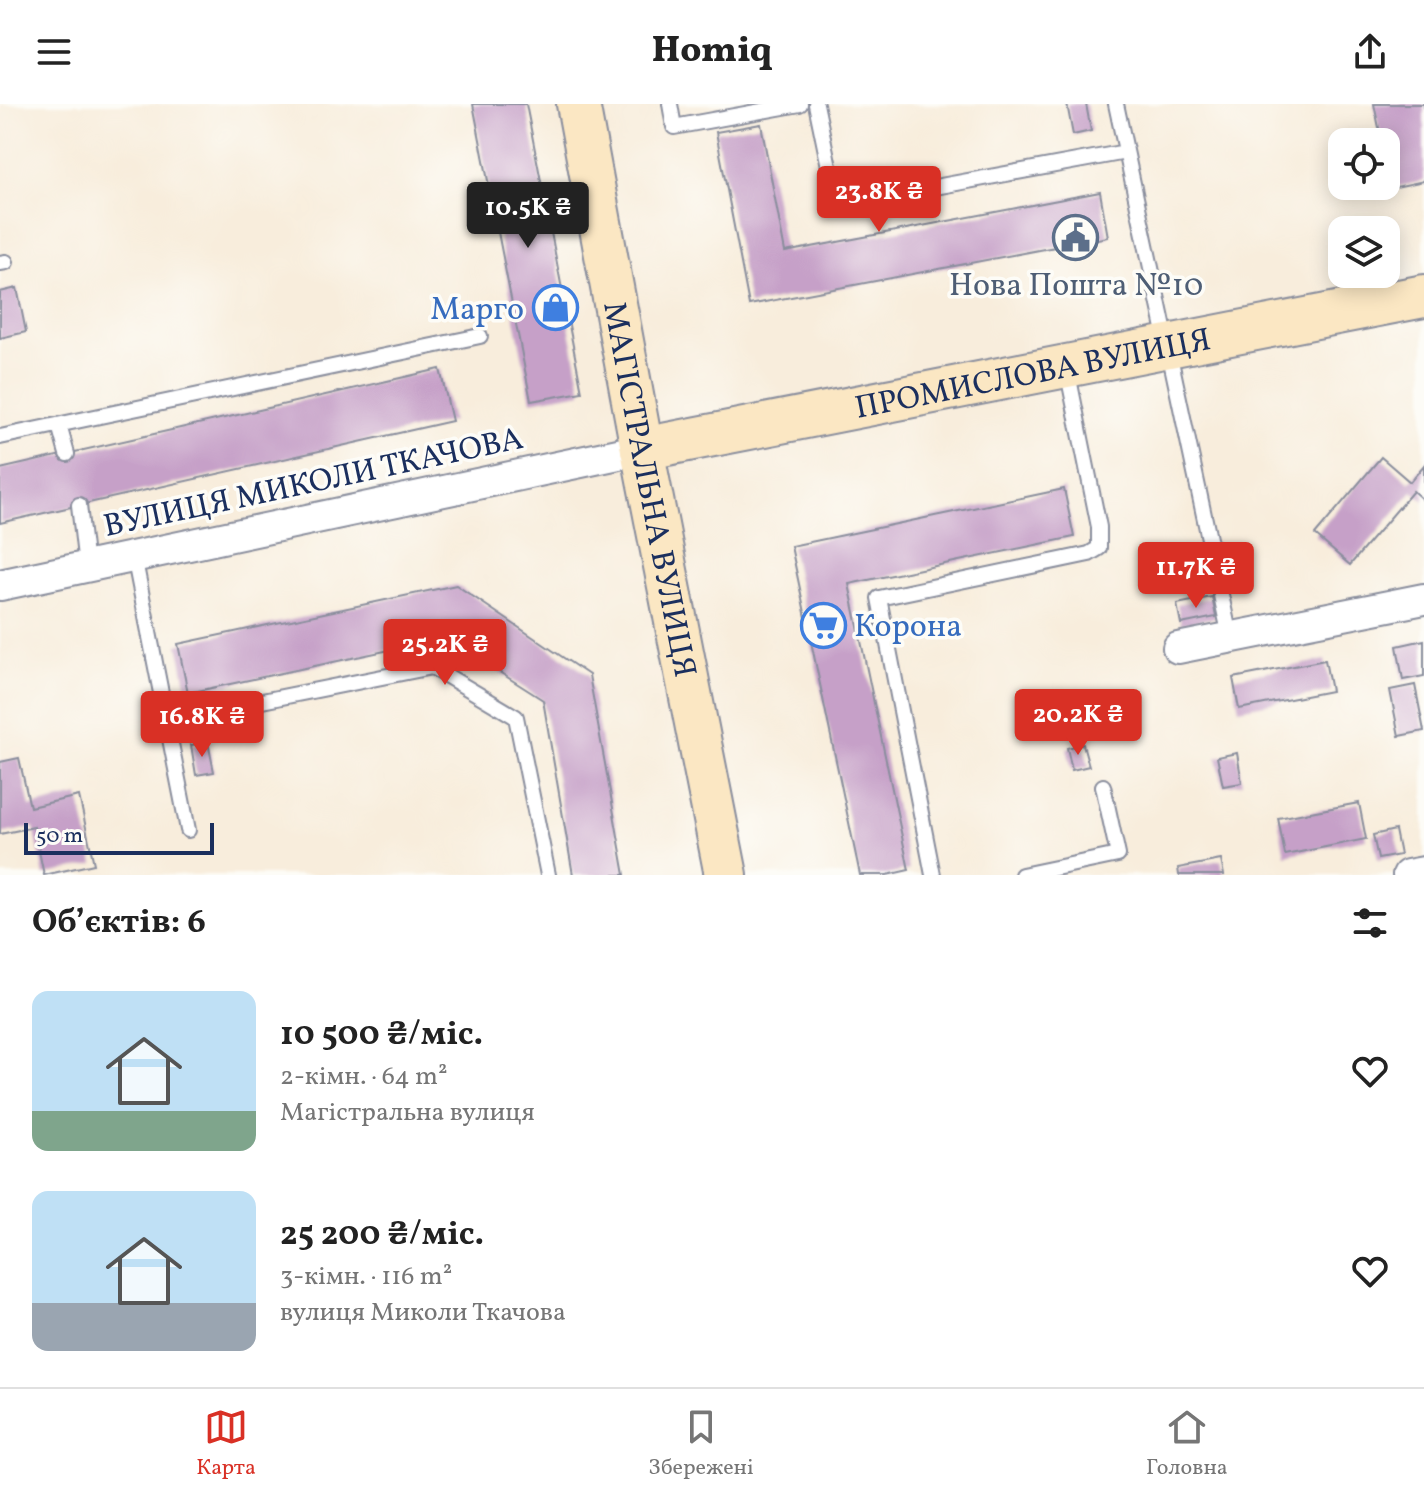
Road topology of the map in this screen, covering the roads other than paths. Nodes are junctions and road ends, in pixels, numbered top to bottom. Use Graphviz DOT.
graph roads {
  1 [pos="578,104"];
  2 [pos="670,104"];
  3 [pos="800,104"];
  4 [pos="816,104"];
  5 [pos="1116,104"];
  6 [pos="1126,152"];
  7 [pos="1424,296"];
  8 [pos="480,336"];
  9 [pos="1167,345"];
  10 [pos="1066,367"];
  11 [pos="59,425"];
  12 [pos="0,437"];
  13 [pos="642,449"];
  14 [pos="67,454"];
  15 [pos="79,505"];
  16 [pos="134,556"];
  17 [pos="86,566"];
  18 [pos="0,585"];
  19 [pos="1424,599"];
  20 [pos="1230,637"];
  21 [pos="1178,648"];
  22 [pos="167,720"];
  23 [pos="1103,786"];
  24 [pos="188,830"];
  25 [pos="1424,872"];
  26 [pos="548,875"];
  27 [pos="726,875"];
  28 [pos="933,875"];
  29 [pos="1022,875"];
  30 [pos="1408,875"];
  1 -- 13 [label="street, МАГІСТРАЛЬНА ВУЛИЦЯ"];
  2 -- 3 [label="lane"];
  4 -- 6 [label="lane"];
  5 -- 6 [label="lane"];
  6 -- 9 [label="lane"];
  7 -- 9 [label="street, ПРОМИСЛОВА ВУЛИЦЯ"];
  8 -- 11 [label="lane"];
  9 -- 10 [label="street, ПРОМИСЛОВА ВУЛИЦЯ"];
  9 -- 20 [label="lane"];
  10 -- 13 [label="street, ПРОМИСЛОВА ВУЛИЦЯ"];
  10 -- 28 [label="lane"];
  11 -- 12 [label="lane"];
  11 -- 14 [label="lane"];
  13 -- 16 [label="street, ВУЛИЦЯ МИКОЛИ ТКАЧОВА"];
  13 -- 27 [label="street, МАГІСТРАЛЬНА ВУЛИЦЯ"];
  15 -- 17 [label="lane"];
  16 -- 17 [label="street, ВУЛИЦЯ МИКОЛИ ТКАЧОВА"];
  16 -- 22 [label="lane"];
  17 -- 18 [label="street, ВУЛИЦЯ МИКОЛИ ТКАЧОВА"];
  19 -- 20 [label="street"];
  20 -- 21 [label="street"];
  22 -- 24 [label="lane"];
  22 -- 26 [label="lane"];
  23 -- 29 [label="lane"];
  25 -- 30 [label="street"];
}
